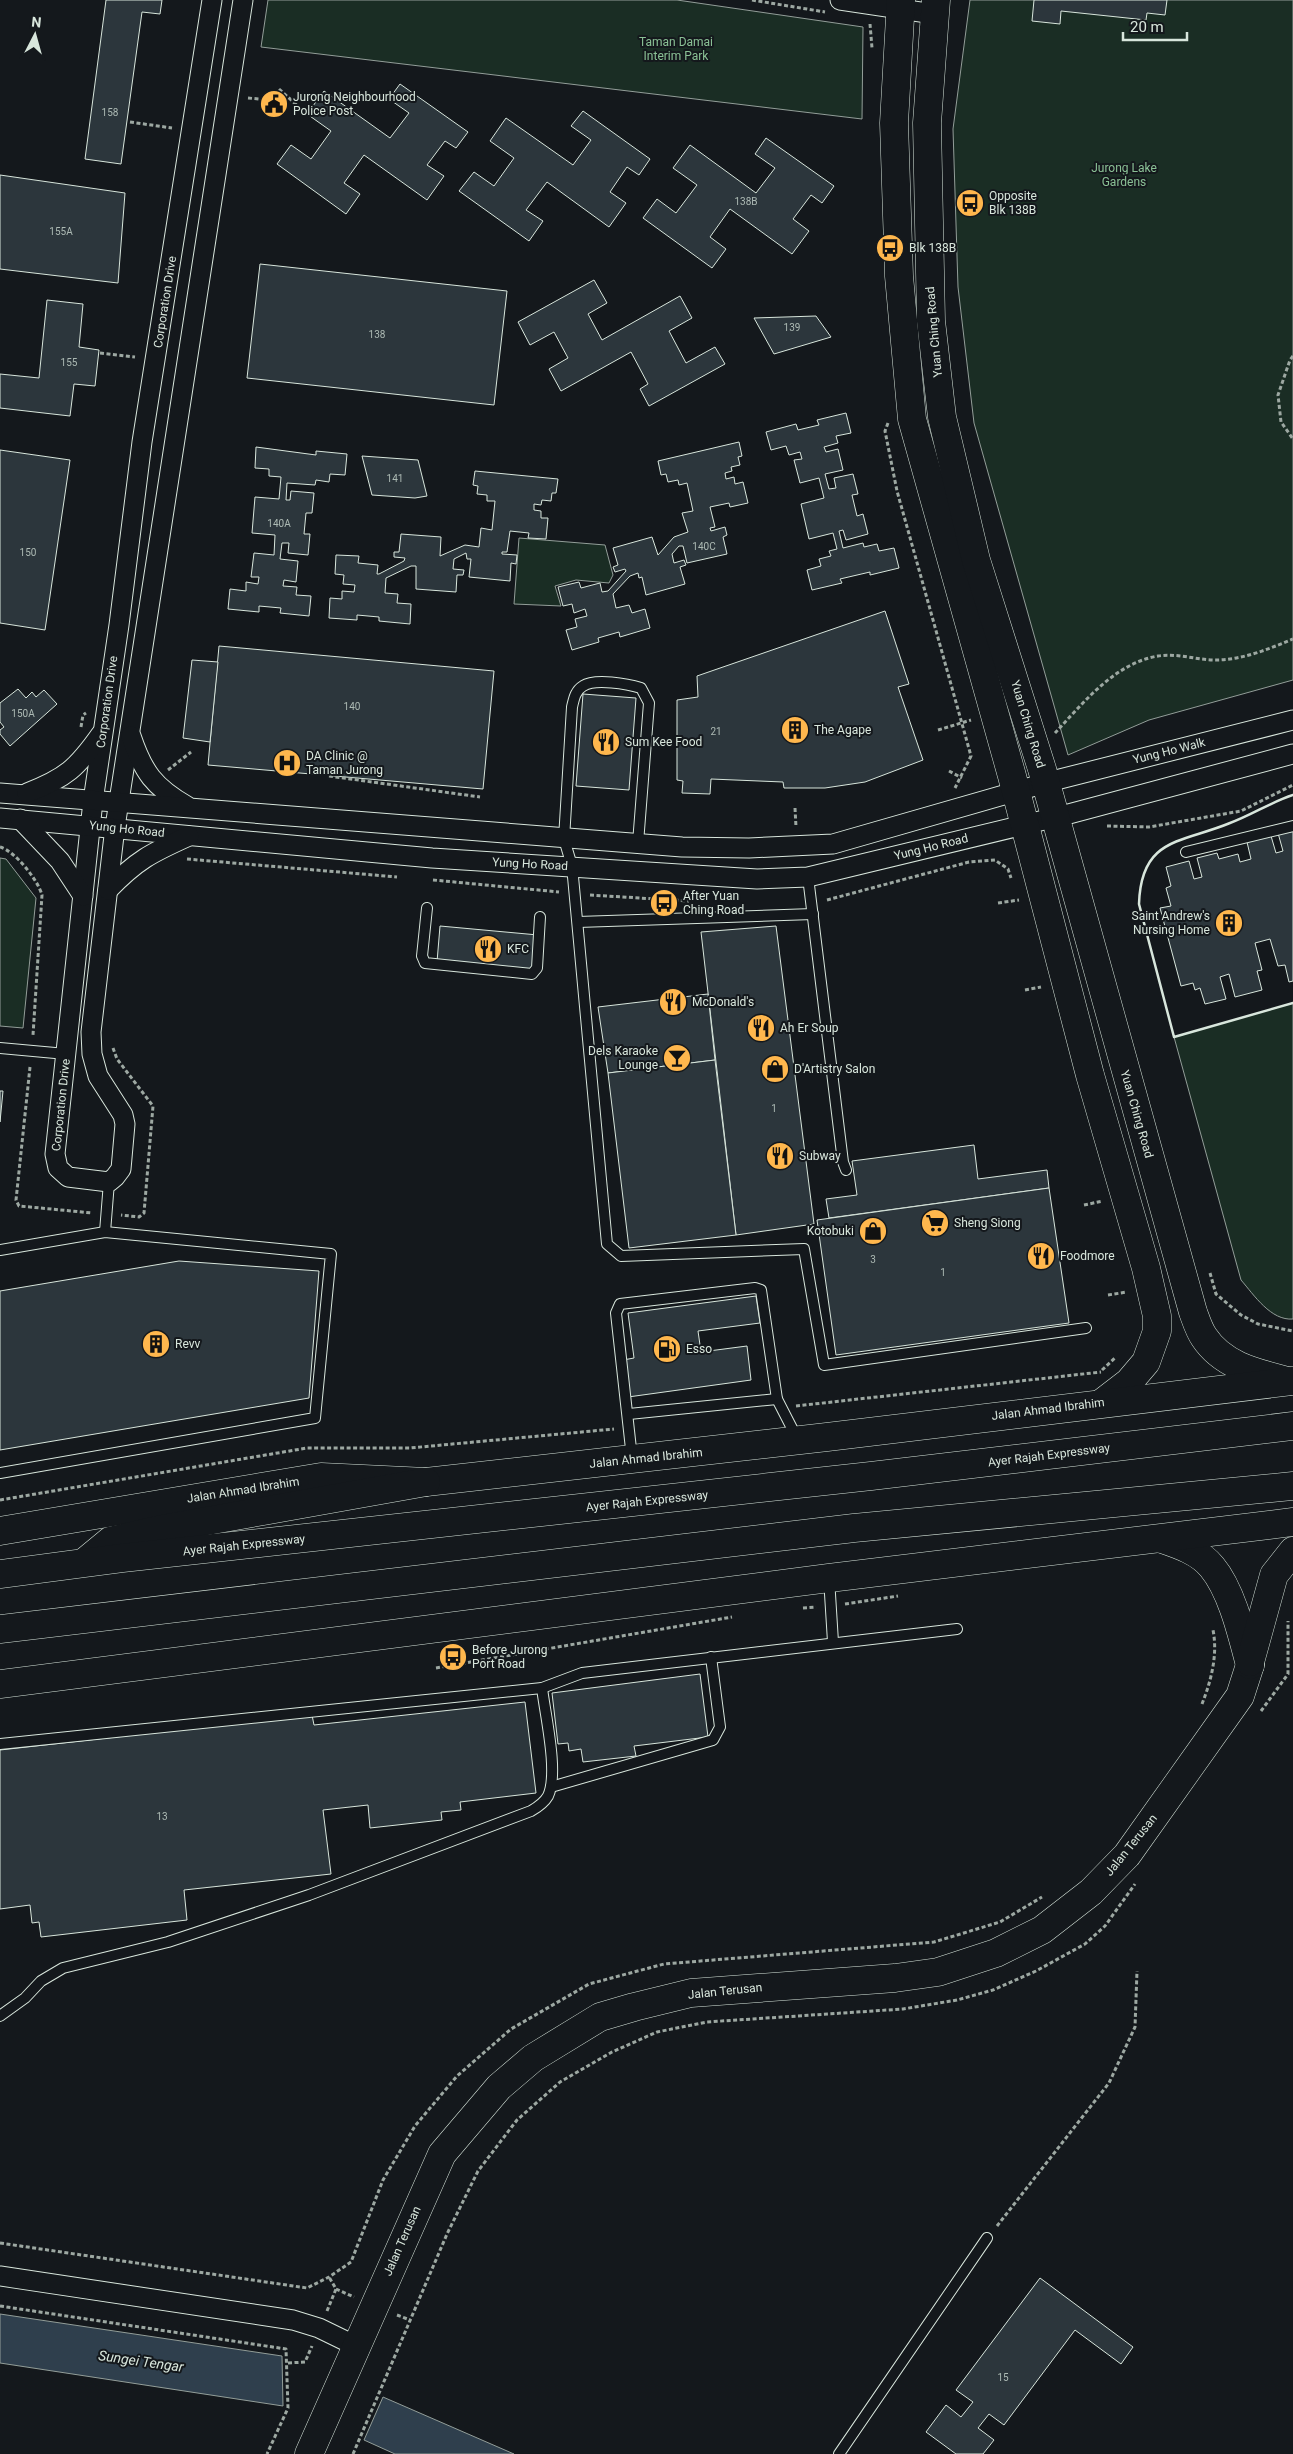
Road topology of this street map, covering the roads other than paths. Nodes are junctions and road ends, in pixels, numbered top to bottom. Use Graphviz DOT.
graph roads {
  1 [pos="212,0"];
  2 [pos="243,0"];
  3 [pos="901,5"];
  4 [pos="835,6"];
  5 [pos="935,7"];
  6 [pos="1293,720"];
  7 [pos="103,731"];
  8 [pos="130,733"];
  9 [pos="1293,754"];
  10 [pos="1045,783"];
  11 [pos="1016,792"];
  12 [pos="0,793"];
  13 [pos="23,795"];
  14 [pos="93,801"];
  15 [pos="118,802"];
  16 [pos="190,808"];
  17 [pos="1054,817"];
  18 [pos="0,818"];
  19 [pos="20,819"];
  20 [pos="1025,824"];
  21 [pos="90,825"];
  22 [pos="1293,826"];
  23 [pos="115,827"];
  24 [pos="190,835"];
  25 [pos="564,838"];
  26 [pos="638,843"];
  27 [pos="1186,852"];
  28 [pos="572,866"];
  29 [pos="808,877"];
  30 [pos="108,890"];
  31 [pos="83,896"];
  32 [pos="427,908"];
  33 [pos="812,909"];
  34 [pos="540,917"];
  35 [pos="578,922"];
  36 [pos="0,1048"];
  37 [pos="66,1054"];
  38 [pos="846,1170"];
  39 [pos="109,1182"];
  40 [pos="105,1232"];
  41 [pos="0,1250"];
  42 [pos="1086,1328"];
  43 [pos="1291,1381"];
  44 [pos="1103,1402"];
  45 [pos="780,1404"];
  46 [pos="629,1414"];
  47 [pos="1293,1426"];
  48 [pos="799,1440"];
  49 [pos="632,1459"];
  50 [pos="0,1473"];
  51 [pos="426,1482"];
  52 [pos="1293,1486"];
  53 [pos="1293,1522"];
  54 [pos="0,1531"];
  55 [pos="1161,1539"];
  56 [pos="1293,1551"];
  57 [pos="84,1563"];
  58 [pos="0,1574"];
  59 [pos="829,1578"];
  60 [pos="0,1629"];
  61 [pos="957,1630"];
  62 [pos="833,1642"];
  63 [pos="711,1657"];
  64 [pos="1250,1664"];
  65 [pos="0,1684"];
  66 [pos="542,1688"];
  67 [pos="0,1744"];
  68 [pos="551,1787"];
  69 [pos="0,2016"];
  70 [pos="987,2238"];
  71 [pos="0,2276"];
  72 [pos="356,2346"];
  73 [pos="309,2454"];
  74 [pos="838,2454"];
  1 -- 7 [label="street, Corporation Drive"];
  2 -- 8 [label="street"];
  3 -- 4 [label="street"];
  3 -- 5 [label="street"];
  3 -- 11 [label="main road"];
  5 -- 10 [label="main road, Yuan Ching Road"];
  6 -- 10 [label="street, Yung Ho Walk"];
  7 -- 13 [label="street"];
  7 -- 14 [label="street, Corporation Drive"];
  8 -- 15 [label="street"];
  8 -- 16 [label="street"];
  9 -- 17 [label="street"];
  10 -- 11 [label="street, Yung Ho Road"];
  10 -- 17 [label="main road, Yuan Ching Road"];
  11 -- 20 [label="main road"];
  11 -- 26 [label="street, Yung Ho Road"];
  12 -- 13 [label="street, Yung Ho Road"];
  13 -- 14 [label="street, Yung Ho Road"];
  14 -- 15 [label="street, Yung Ho Road"];
  14 -- 21 [label="street, Corporation Drive"];
  15 -- 16 [label="street, Yung Ho Road"];
  15 -- 23 [label="street"];
  16 -- 25 [label="street, Yung Ho Road"];
  17 -- 20 [label="street, Yung Ho Road"];
  17 -- 43 [label="main road, Yuan Ching Road"];
  18 -- 19 [label="street, Yung Ho Road"];
  19 -- 21 [label="street, Yung Ho Road"];
  19 -- 31 [label="street"];
  20 -- 29 [label="street, Yung Ho Road"];
  20 -- 44 [label="main road"];
  21 -- 23 [label="street, Yung Ho Road"];
  21 -- 31 [label="street, Corporation Drive"];
  22 -- 27 [label="lane"];
  23 -- 24 [label="street, Yung Ho Road"];
  23 -- 30 [label="street"];
  24 -- 28 [label="street, Yung Ho Road"];
  24 -- 30 [label="street"];
  25 -- 26 [label="street, Yung Ho Road"];
  25 -- 26 [label="lane"];
  25 -- 28 [label="lane"];
  28 -- 29 [label="street, Yung Ho Road"];
  28 -- 35 [label="lane"];
  29 -- 33 [label="lane"];
  30 -- 39 [label="street"];
  31 -- 37 [label="street, Corporation Drive"];
  32 -- 34 [label="lane"];
  33 -- 35 [label="lane"];
  33 -- 38 [label="lane"];
  35 -- 42 [label="lane"];
  36 -- 37 [label="lane"];
  37 -- 39 [label="street, Corporation Drive"];
  39 -- 40 [label="lane"];
  40 -- 41 [label="lane"];
  40 -- 50 [label="lane"];
  43 -- 44 [label="main road, Jalan Ahmad Ibrahim"];
  44 -- 48 [label="main road, Jalan Ahmad Ibrahim"];
  45 -- 46 [label="lane"];
  45 -- 46 [label="lane"];
  45 -- 48 [label="lane"];
  46 -- 49 [label="lane"];
  47 -- 57 [label="main road, Ayer Rajah Expressway"];
  48 -- 49 [label="main road, Jalan Ahmad Ibrahim"];
  49 -- 51 [label="main road, Jalan Ahmad Ibrahim"];
  51 -- 54 [label="main road, Jalan Ahmad Ibrahim"];
  51 -- 57 [label="main road"];
  52 -- 60 [label="main road"];
  53 -- 55 [label="main road"];
  55 -- 59 [label="main road"];
  55 -- 64 [label="main road"];
  56 -- 64 [label="main road, Jalan Terusan"];
  57 -- 58 [label="main road, Ayer Rajah Expressway"];
  59 -- 62 [label="lane"];
  59 -- 65 [label="main road"];
  61 -- 62 [label="lane"];
  62 -- 63 [label="lane"];
  63 -- 66 [label="lane"];
  63 -- 68 [label="lane"];
  64 -- 72 [label="main road, Jalan Terusan"];
  66 -- 67 [label="lane"];
  66 -- 68 [label="lane"];
  68 -- 69 [label="lane"];
  70 -- 74 [label="lane"];
  71 -- 72 [label="street"];
  72 -- 73 [label="main road, Jalan Terusan"];
}
